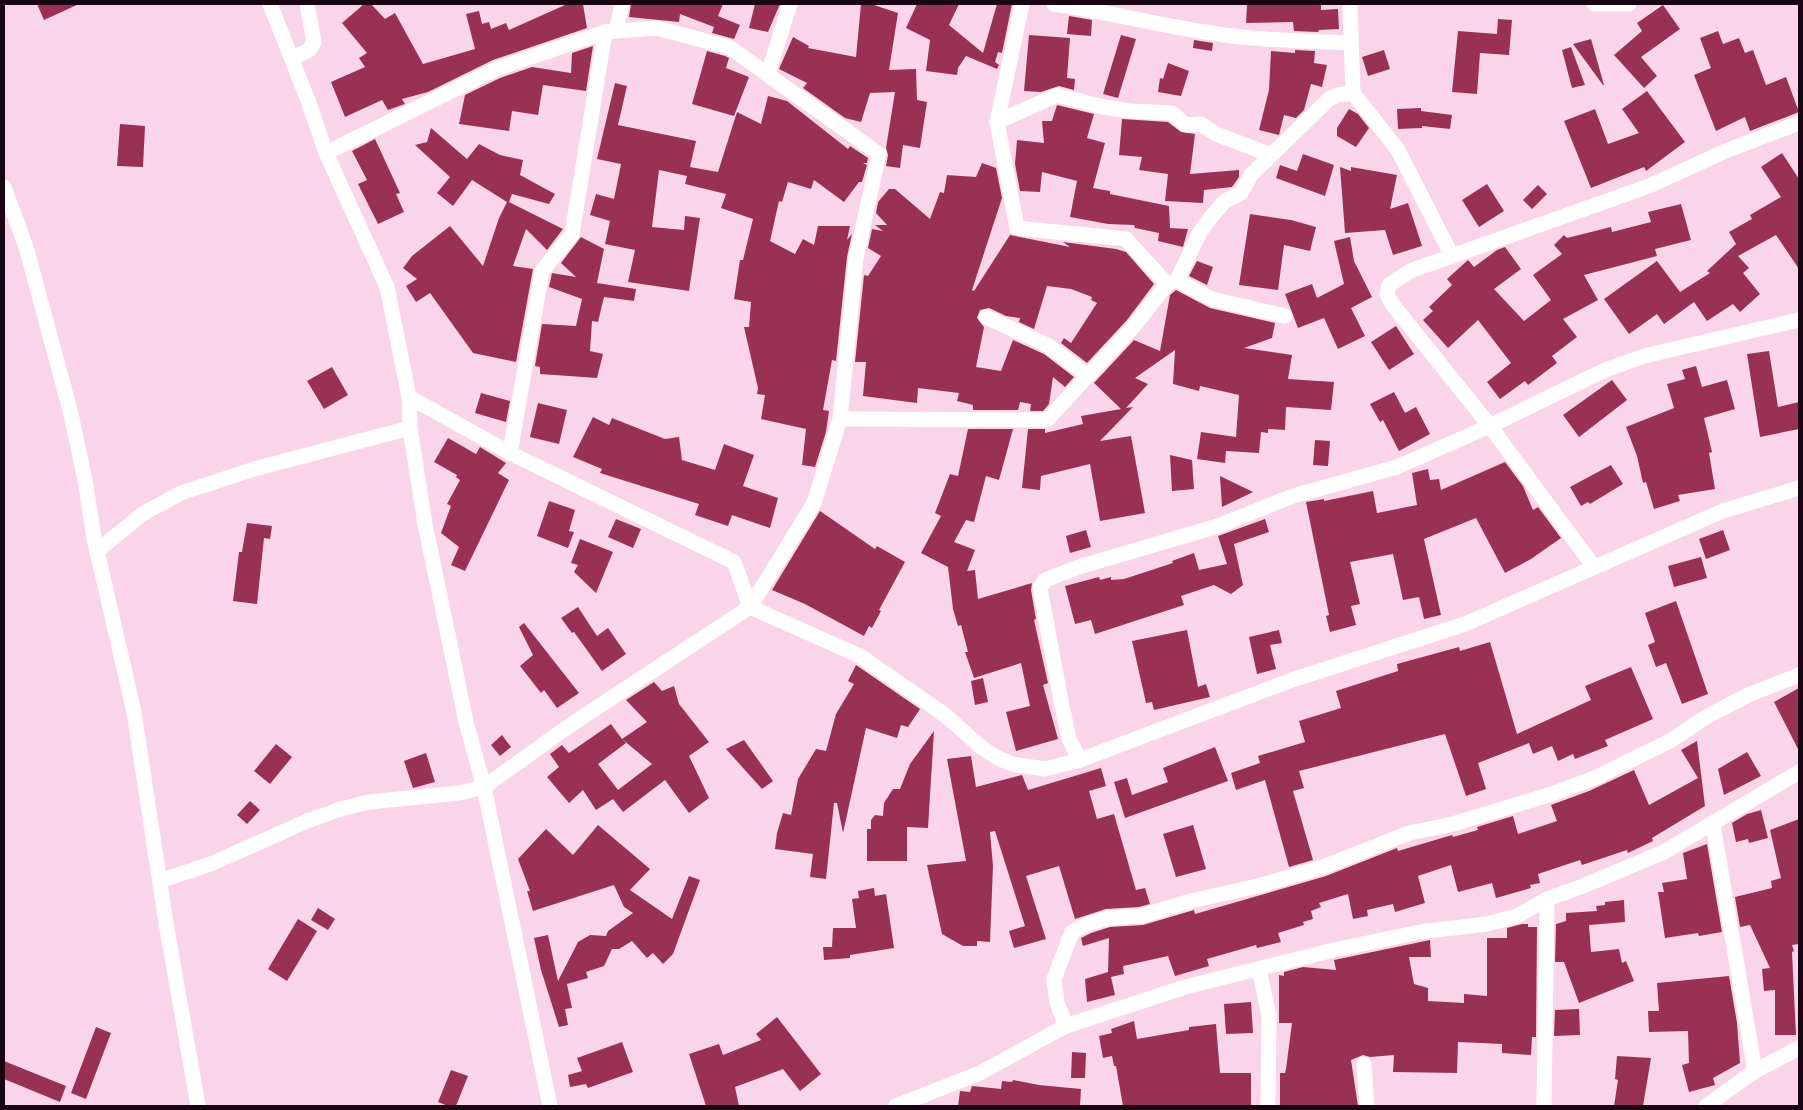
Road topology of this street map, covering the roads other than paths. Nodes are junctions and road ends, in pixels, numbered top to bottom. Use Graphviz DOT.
graph roads {
  1 [pos="270,4"];
  2 [pos="306,4"];
  3 [pos="622,4"];
  4 [pos="790,4"];
  5 [pos="1022,4"];
  6 [pos="1054,4"];
  7 [pos="1350,4"];
  8 [pos="1594,4"];
  9 [pos="1629,4"];
  10 [pos="610,31"];
  11 [pos="1350,43"];
  12 [pos="292,58"];
  13 [pos="768,74"];
  14 [pos="1353,94"];
  15 [pos="997,122"];
  16 [pos="1799,123"];
  17 [pos="326,153"];
  18 [pos="1271,155"];
  19 [pos="4,187"];
  20 [pos="1452,256"];
  21 [pos="1172,282"];
  22 [pos="1285,316"];
  23 [pos="986,317"];
  24 [pos="1799,320"];
  25 [pos="1088,376"];
  26 [pos="409,397"];
  27 [pos="840,419"];
  28 [pos="1490,426"];
  29 [pos="410,428"];
  30 [pos="510,453"];
  31 [pos="1799,488"];
  32 [pos="97,551"];
  33 [pos="1594,567"];
  34 [pos="750,607"];
  35 [pos="1799,675"];
  36 [pos="1080,760"];
  37 [pos="1799,772"];
  38 [pos="484,787"];
  39 [pos="1713,824"];
  40 [pos="160,881"];
  41 [pos="1548,898"];
  42 [pos="1259,968"];
  43 [pos="1066,1026"];
  44 [pos="1799,1048"];
  45 [pos="1364,1064"];
  46 [pos="1755,1072"];
  47 [pos="198,1106"];
  48 [pos="550,1106"];
  49 [pos="896,1106"];
  50 [pos="1268,1106"];
  51 [pos="1367,1106"];
  52 [pos="1544,1106"];
  53 [pos="1706,1106"];
  1 -- 12 [label="street"];
  2 -- 12 [label="street"];
  3 -- 10 [label="street"];
  4 -- 13 [label="street"];
  5 -- 15 [label="street"];
  6 -- 11 [label="street"];
  7 -- 11 [label="street"];
  8 -- 9 [label="street"];
  10 -- 13 [label="street"];
  10 -- 17 [label="street"];
  10 -- 30 [label="street"];
  11 -- 14 [label="street"];
  12 -- 17 [label="street"];
  13 -- 27 [label="street"];
  14 -- 18 [label="street"];
  14 -- 20 [label="street"];
  15 -- 18 [label="street"];
  15 -- 21 [label="street"];
  16 -- 20 [label="street"];
  17 -- 26 [label="street"];
  18 -- 21 [label="street"];
  19 -- 32 [label="street"];
  20 -- 28 [label="street"];
  21 -- 22 [label="street"];
  21 -- 25 [label="street"];
  23 -- 25 [label="street"];
  24 -- 28 [label="street"];
  25 -- 27 [label="street"];
  26 -- 29 [label="street"];
  26 -- 30 [label="street"];
  27 -- 34 [label="street"];
  28 -- 33 [label="street"];
  28 -- 36 [label="street"];
  29 -- 32 [label="street"];
  29 -- 38 [label="street"];
  30 -- 34 [label="street"];
  31 -- 33 [label="street"];
  32 -- 40 [label="street"];
  33 -- 36 [label="street"];
  34 -- 36 [label="street"];
  34 -- 38 [label="street"];
  35 -- 43 [label="street"];
  37 -- 39 [label="street"];
  38 -- 40 [label="street"];
  38 -- 48 [label="street"];
  39 -- 41 [label="street"];
  39 -- 46 [label="street"];
  40 -- 47 [label="street"];
  41 -- 42 [label="street"];
  41 -- 52 [label="street"];
  42 -- 43 [label="street"];
  42 -- 50 [label="street"];
  43 -- 49 [label="street"];
  44 -- 46 [label="street"];
  45 -- 51 [label="street"];
  46 -- 53 [label="street"];
}
